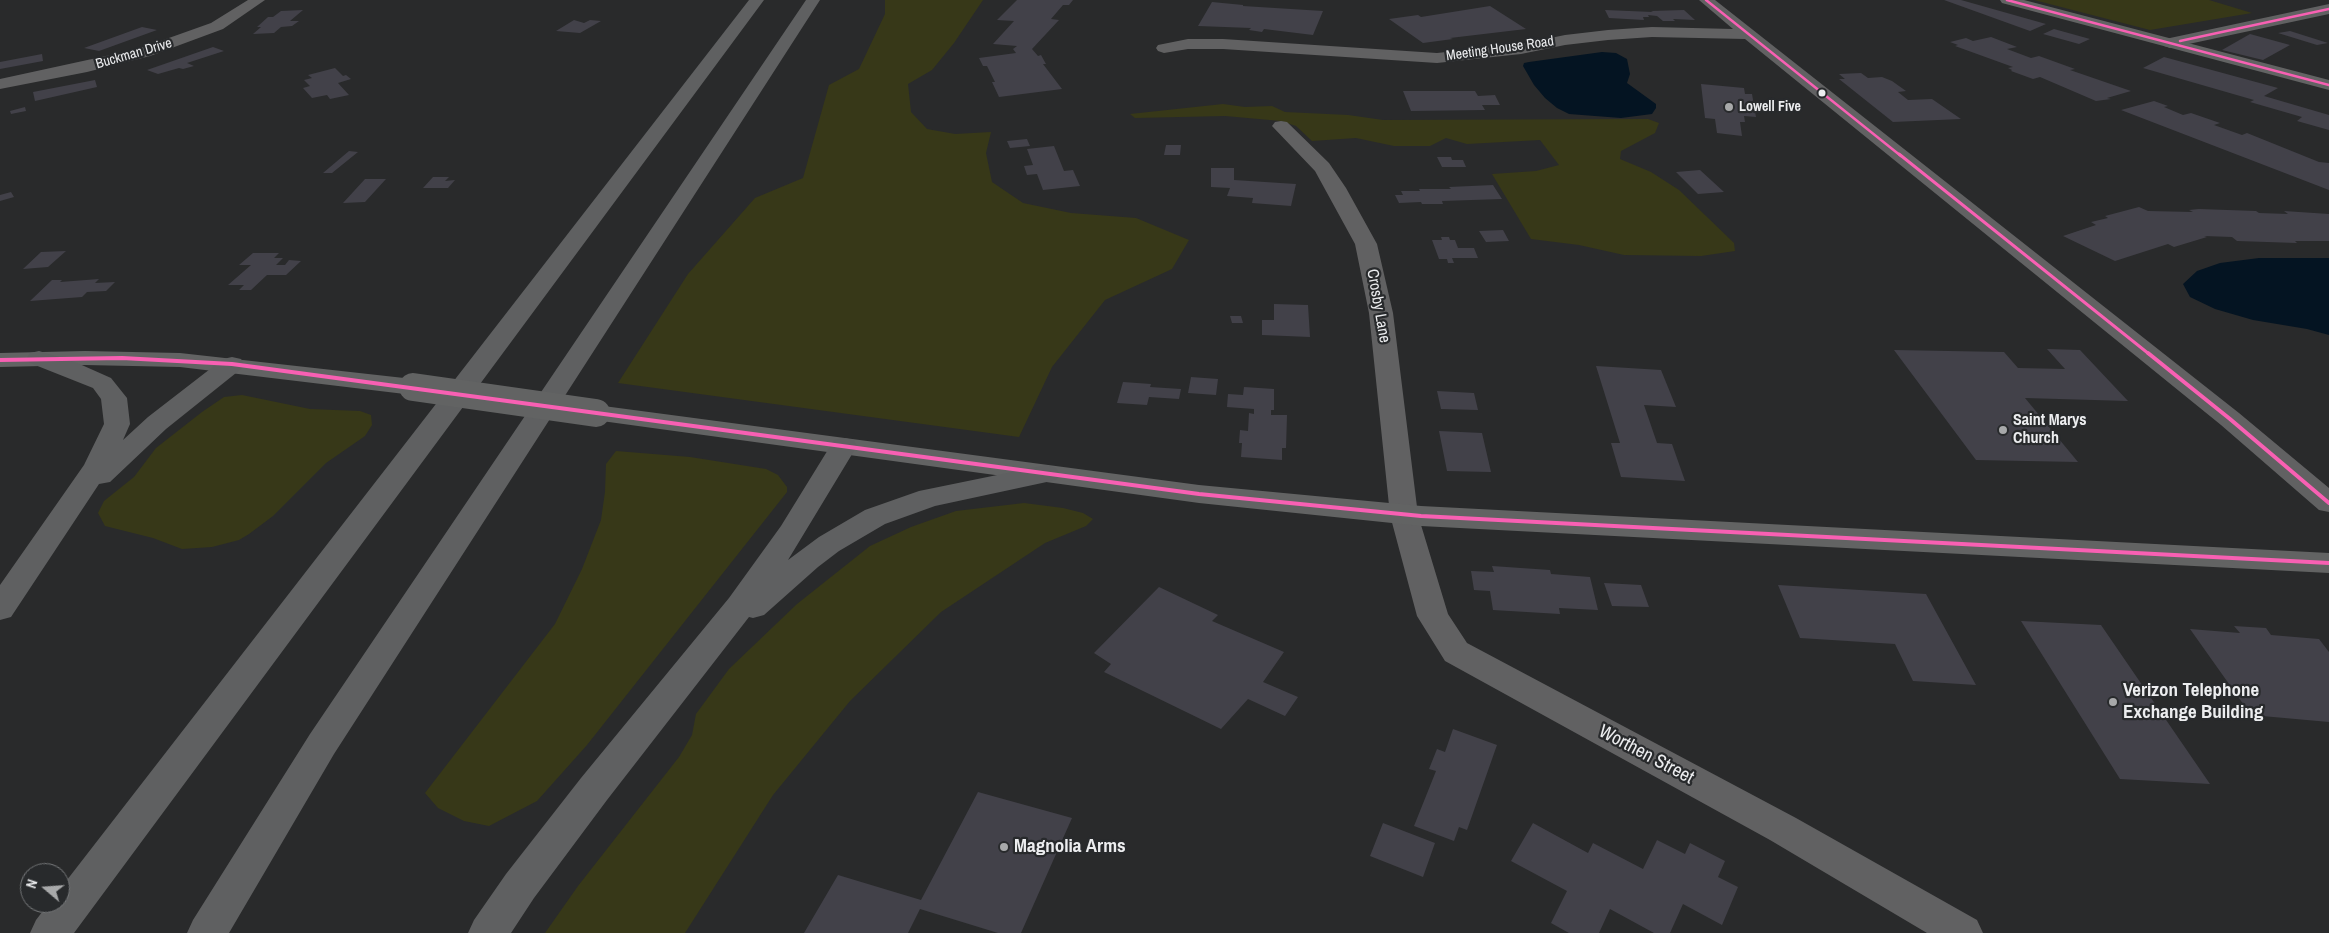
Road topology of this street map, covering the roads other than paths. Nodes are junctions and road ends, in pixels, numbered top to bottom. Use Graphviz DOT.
graph roads {
  1 [pos="258,0"];
  2 [pos="757,0"];
  3 [pos="813,0"];
  4 [pos="1706,0"];
  5 [pos="2006,0"];
  6 [pos="2329,9"];
  7 [pos="1747,34"];
  8 [pos="2170,43"];
  9 [pos="1164,48"];
  10 [pos="0,84"];
  11 [pos="2329,85"];
  12 [pos="1281,126"];
  13 [pos="39,358"];
  14 [pos="0,360"];
  15 [pos="232,364"];
  16 [pos="844,446"];
  17 [pos="1046,474"];
  18 [pos="72,504"];
  19 [pos="2329,504"];
  20 [pos="1404,515"];
  21 [pos="2329,563"];
  22 [pos="0,609"];
  23 [pos="671,693"];
  24 [pos="50,933"];
  25 [pos="207,933"];
  26 [pos="488,933"];
  27 [pos="1963,933"];
  1 -- 10 [label="street, Buckman Drive"];
  2 -- 24 [label="highway"];
  3 -- 25 [label="highway"];
  4 -- 7 [label="street"];
  5 -- 8 [label="main road"];
  6 -- 8 [label="street"];
  7 -- 9 [label="street, Meeting House Road"];
  7 -- 19 [label="street"];
  8 -- 11 [label="main road"];
  12 -- 20 [label="street, Crosby Lane"];
  13 -- 14 [label="main road"];
  13 -- 15 [label="main road"];
  13 -- 18 [label="highway"];
  15 -- 16 [label="main road, bridge"];
  15 -- 18 [label="highway"];
  16 -- 17 [label="main road"];
  16 -- 23 [label="highway"];
  17 -- 20 [label="main road"];
  17 -- 23 [label="highway"];
  18 -- 22 [label="highway"];
  20 -- 21 [label="main road"];
  20 -- 27 [label="street, Worthen Street"];
  23 -- 26 [label="highway"];
}
